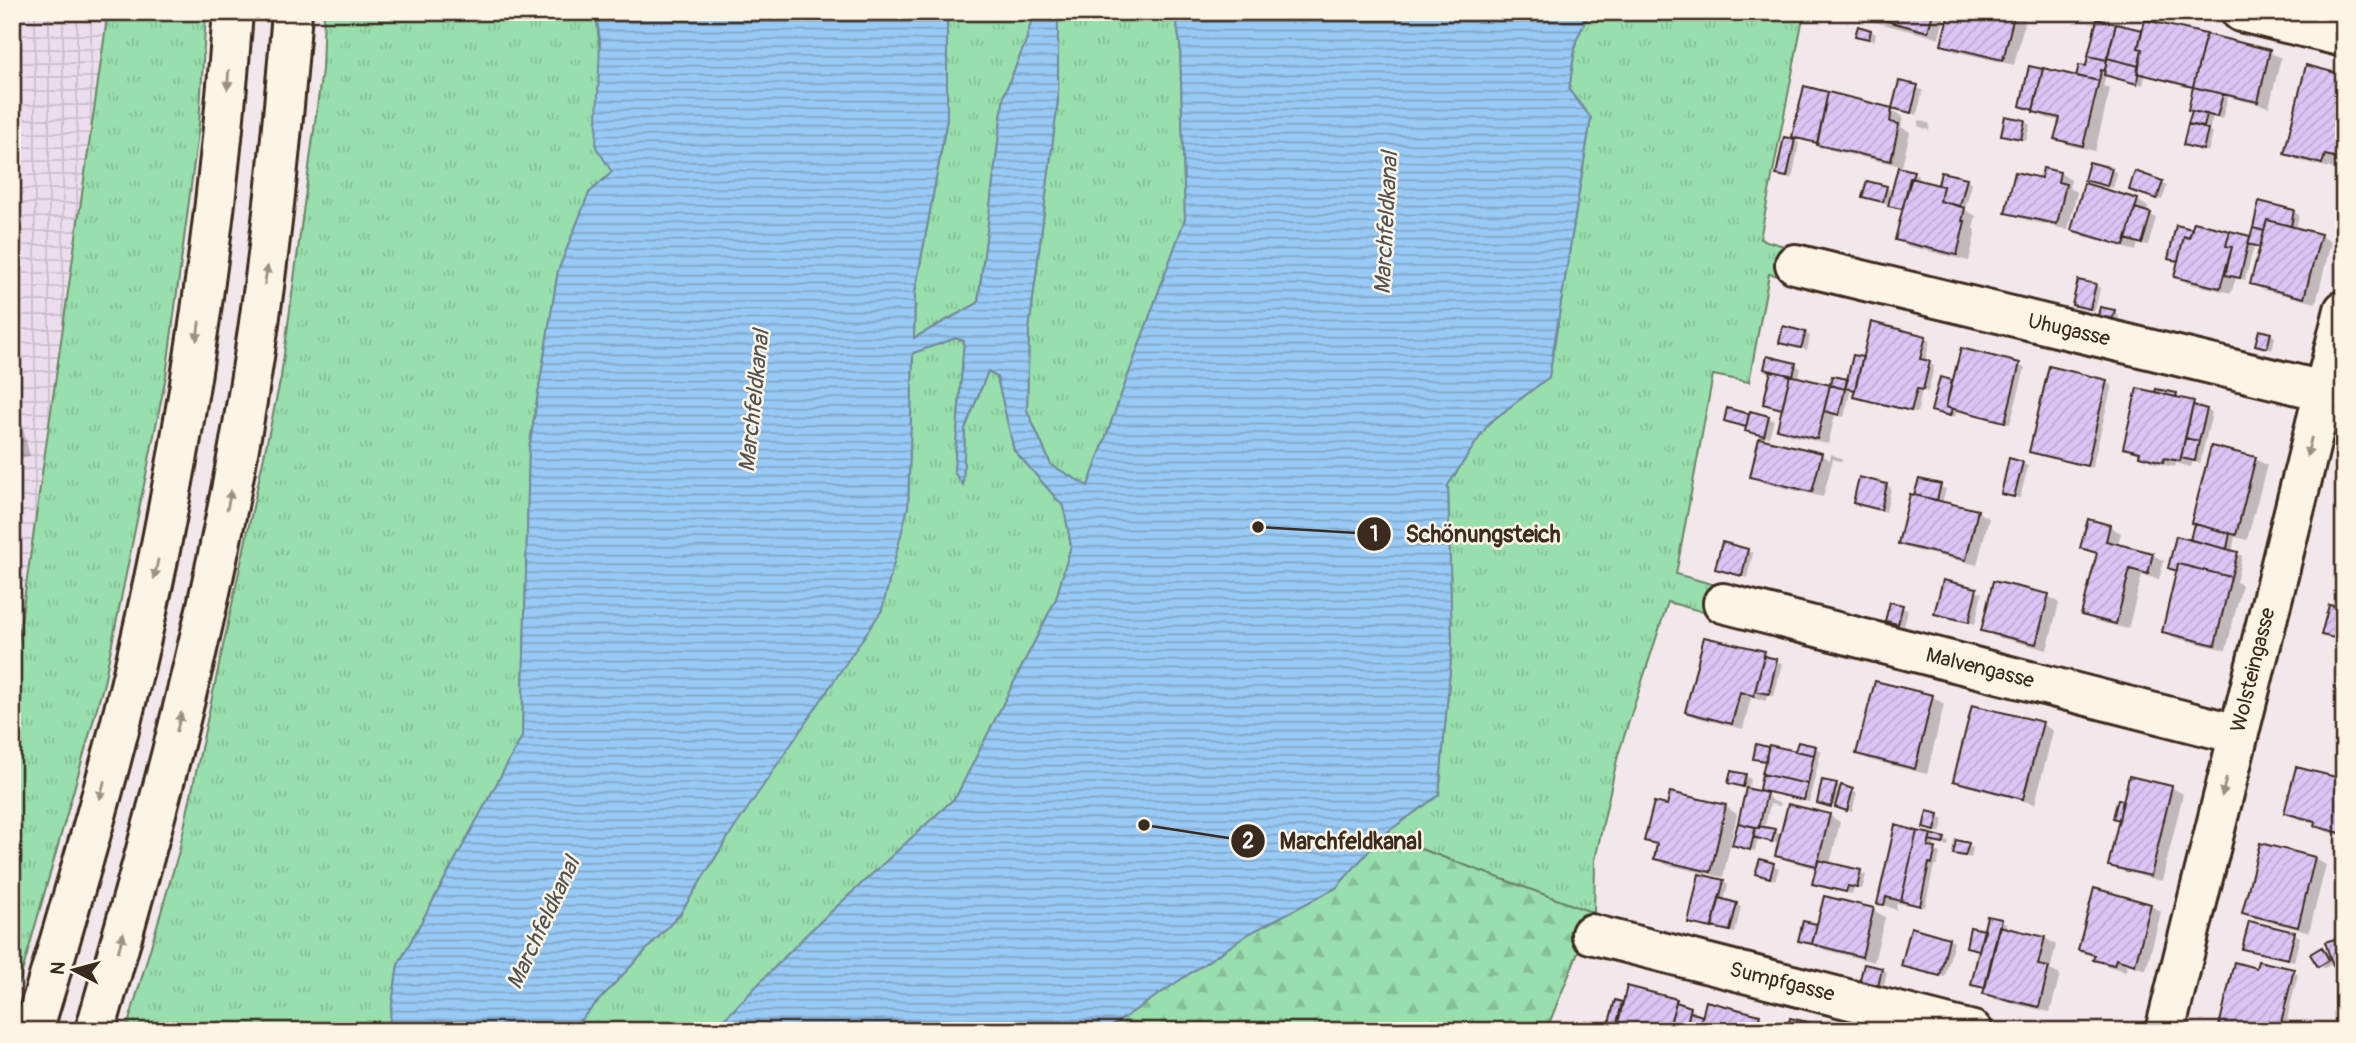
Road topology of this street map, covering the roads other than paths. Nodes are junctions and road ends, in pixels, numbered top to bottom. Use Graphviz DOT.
graph roads {
  1 [pos="233,12"];
  2 [pos="292,12"];
  3 [pos="2241,12"];
  4 [pos="2344,37"];
  5 [pos="1795,264"];
  6 [pos="2344,310"];
  7 [pos="2333,393"];
  8 [pos="1723,603"];
  9 [pos="2237,734"];
  10 [pos="1591,934"];
  11 [pos="33,1031"];
  12 [pos="95,1031"];
  13 [pos="1973,1031"];
  14 [pos="2165,1031"];
  1 -- 11 [label="main road, one-way"];
  12 -- 2 [label="main road, one-way"];
  3 -- 4 [label="main road"];
  5 -- 7 [label="main road, Uhugasse"];
  6 -- 7 [label="main road, Wolsteingasse"];
  7 -- 9 [label="main road, Wolsteingasse, one-way"];
  8 -- 9 [label="main road, Malvengasse"];
  9 -- 14 [label="main road, Wolsteingasse, one-way"];
  10 -- 13 [label="main road, Sumpfgasse"];
}
